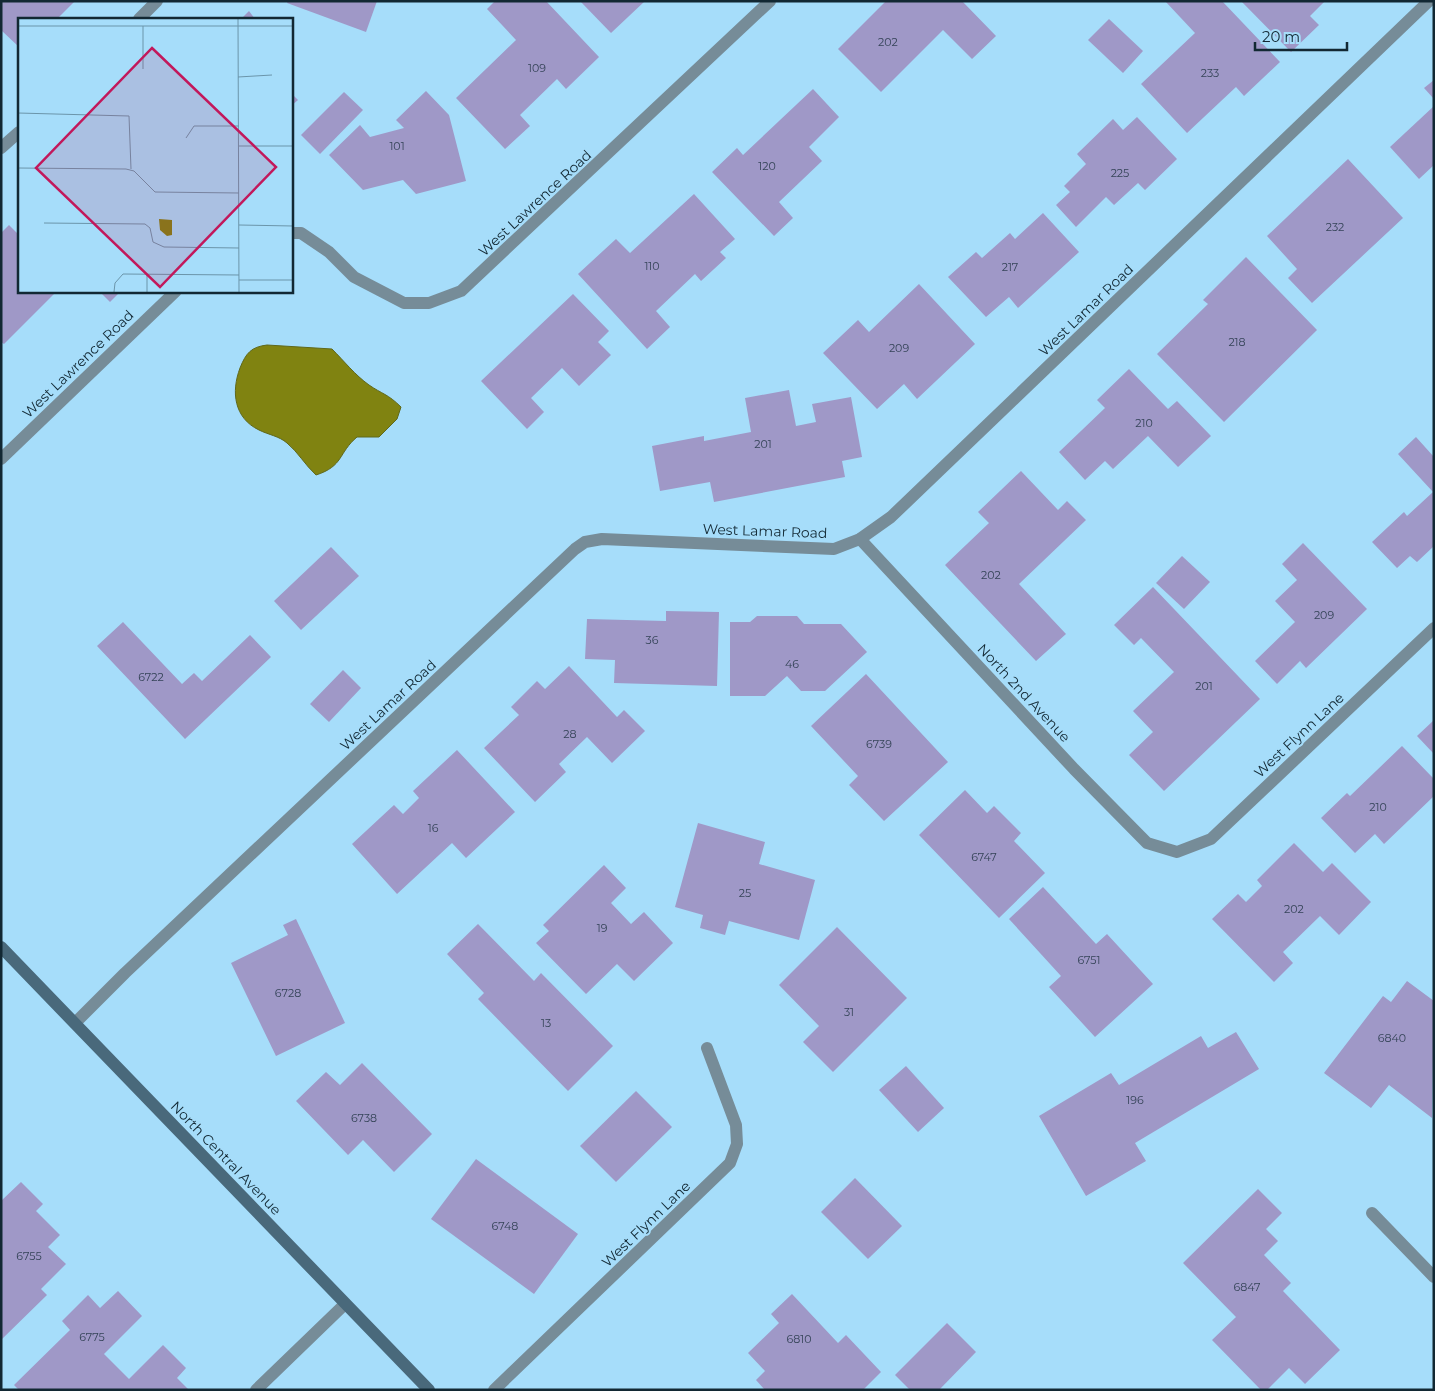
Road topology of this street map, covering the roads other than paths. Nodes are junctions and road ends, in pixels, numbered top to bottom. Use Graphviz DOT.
graph roads {
  1 [pos="770,1"];
  2 [pos="1430,1"];
  3 [pos="153,3"];
  4 [pos="140,18"];
  5 [pos="18,133"];
  6 [pos="1,148"];
  7 [pos="292,233"];
  8 [pos="175,292"];
  9 [pos="1,459"];
  10 [pos="860,539"];
  11 [pos="1434,628"];
  12 [pos="1177,852"];
  13 [pos="1,947"];
  14 [pos="75,1023"];
  15 [pos="706,1048"];
  16 [pos="1372,1213"];
  17 [pos="1434,1277"];
  18 [pos="346,1304"];
  19 [pos="256,1390"];
  20 [pos="429,1390"];
  21 [pos="494,1390"];
  1 -- 7 [label="street, West Lawrence Road"];
  2 -- 10 [label="street, West Lamar Road"];
  3 -- 4 [label="street"];
  5 -- 6 [label="street"];
  8 -- 9 [label="street, West Lawrence Road"];
  10 -- 12 [label="street, North 2nd Avenue"];
  10 -- 14 [label="street, West Lamar Road"];
  11 -- 12 [label="street, West Flynn Lane"];
  13 -- 14 [label="main road, North Central Avenue"];
  14 -- 18 [label="main road, North Central Avenue"];
  15 -- 21 [label="street, West Flynn Lane"];
  16 -- 17 [label="street"];
  18 -- 19 [label="street"];
  18 -- 20 [label="main road, North Central Avenue"];
}
